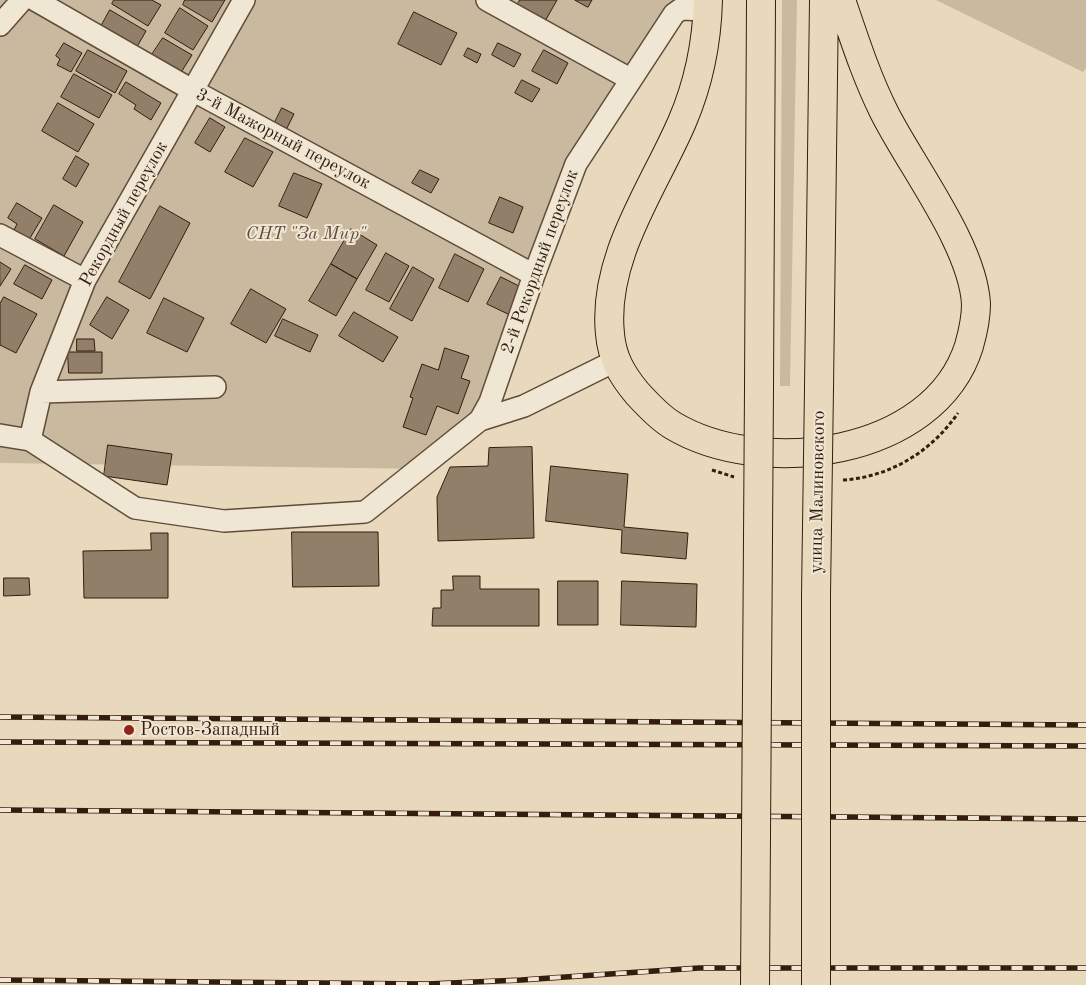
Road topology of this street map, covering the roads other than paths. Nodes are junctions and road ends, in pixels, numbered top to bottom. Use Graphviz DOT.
graph roads {
  1 [pos="22,0"];
  2 [pos="35,0"];
  3 [pos="244,0"];
  4 [pos="487,0"];
  5 [pos="761,0"];
  6 [pos="824,0"];
  7 [pos="841,0"];
  8 [pos="708,5"];
  9 [pos="0,25"];
  10 [pos="630,79"];
  11 [pos="192,90"];
  12 [pos="0,235"];
  13 [pos="534,274"];
  14 [pos="85,280"];
  15 [pos="615,361"];
  16 [pos="215,387"];
  17 [pos="41,392"];
  18 [pos="480,420"];
  19 [pos="0,435"];
  20 [pos="30,440"];
  21 [pos="755,985"];
  22 [pos="816,985"];
  1 -- 9 [label="street"];
  2 -- 11 [label="street, 3-й Мажорный переулок"];
  3 -- 11 [label="street, Рекордный переулок"];
  4 -- 10 [label="street"];
  5 -- 21 [label="highway, bridge"];
  6 -- 22 [label="highway, улица Малиновского, bridge"];
  7 -- 15 [label="highway"];
  8 -- 10 [label="street, 2-й Рекордный переулок"];
  8 -- 15 [label="highway"];
  10 -- 13 [label="street, 2-й Рекордный переулок"];
  11 -- 13 [label="street, 3-й Мажорный переулок"];
  11 -- 14 [label="street, Рекордный переулок"];
  12 -- 14 [label="street"];
  13 -- 18 [label="street, 2-й Рекордный переулок"];
  14 -- 17 [label="street, Рекордный переулок"];
  15 -- 18 [label="street"];
  16 -- 17 [label="street"];
  17 -- 20 [label="street, Рекордный переулок"];
  18 -- 20 [label="street"];
  19 -- 20 [label="street"];
}
